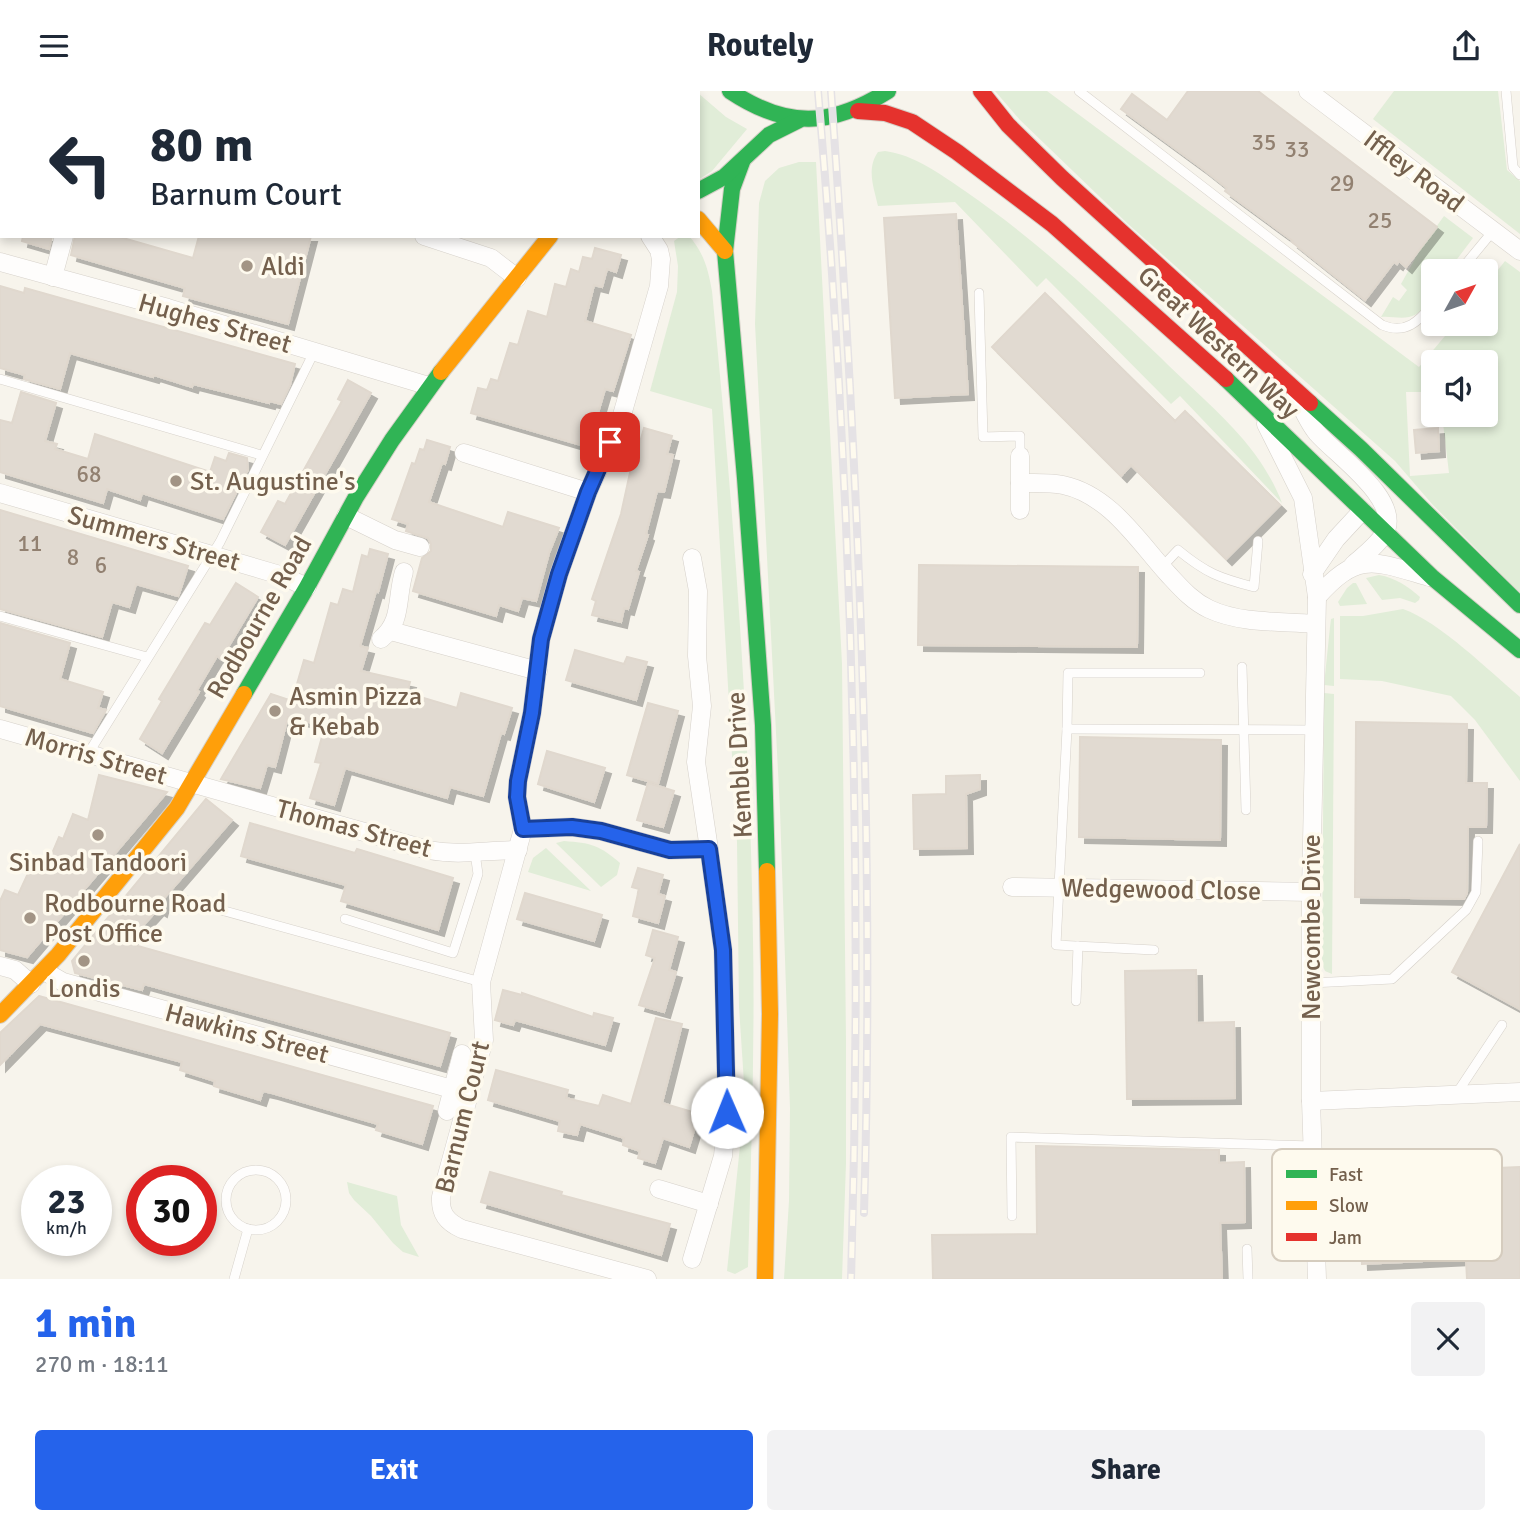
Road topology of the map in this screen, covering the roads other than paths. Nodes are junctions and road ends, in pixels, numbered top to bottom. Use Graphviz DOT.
graph roads {
  1 [pos="730,91"];
  2 [pos="888,91"];
  3 [pos="981,91"];
  4 [pos="1308,91"];
  5 [pos="1506,91"];
  6 [pos="1085,93"];
  7 [pos="858,111"];
  8 [pos="799,120"];
  9 [pos="743,162"];
  10 [pos="1520,174"];
  11 [pos="700,190"];
  12 [pos="700,221"];
  13 [pos="1493,231"];
  14 [pos="63,238"];
  15 [pos="430,238"];
  16 [pos="548,238"];
  17 [pos="651,238"];
  18 [pos="725,251"];
  19 [pos="1520,251"];
  20 [pos="1470,259"];
  21 [pos="0,262"];
  22 [pos="53,277"];
  23 [pos="517,278"];
  24 [pos="979,293"];
  25 [pos="1421,318"];
  26 [pos="314,352"];
  27 [pos="0,379"];
  28 [pos="1290,383"];
  29 [pos="429,386"];
  30 [pos="1259,412"];
  31 [pos="464,453"];
  32 [pos="261,455"];
  33 [pos="1020,456"];
  34 [pos="1020,483"];
  35 [pos="588,492"];
  36 [pos="0,493"];
  37 [pos="1020,510"];
  38 [pos="1362,511"];
  39 [pos="346,516"];
  40 [pos="1384,534"];
  41 [pos="1258,541"];
  42 [pos="420,547"];
  43 [pos="212,555"];
  44 [pos="692,558"];
  45 [pos="1353,565"];
  46 [pos="1162,567"];
  47 [pos="404,572"];
  48 [pos="1312,575"];
  49 [pos="1433,578"];
  50 [pos="307,587"];
  51 [pos="1317,597"];
  52 [pos="1520,605"];
  53 [pos="0,616"];
  54 [pos="1315,624"];
  55 [pos="1520,650"];
  56 [pos="147,657"];
  57 [pos="1242,667"];
  58 [pos="538,671"];
  59 [pos="1200,673"];
  60 [pos="0,729"];
  61 [pos="1067,729"];
  62 [pos="1244,730"];
  63 [pos="1312,730"];
  64 [pos="88,754"];
  65 [pos="192,784"];
  66 [pos="1246,810"];
  67 [pos="523,829"];
  68 [pos="1478,841"];
  69 [pos="709,849"];
  70 [pos="518,850"];
  71 [pos="475,853"];
  72 [pos="1012,887"];
  73 [pos="1060,888"];
  74 [pos="1311,892"];
  75 [pos="174,897"];
  76 [pos="345,919"];
  77 [pos="1078,946"];
  78 [pos="1154,950"];
  79 [pos="0,966"];
  80 [pos="38,977"];
  81 [pos="481,982"];
  82 [pos="1311,983"];
  83 [pos="1076,1000"];
  84 [pos="0,1015"];
  85 [pos="1503,1025"];
  86 [pos="462,1054"];
  87 [pos="452,1089"];
  88 [pos="1520,1092"];
  89 [pos="1456,1095"];
  90 [pos="1311,1101"];
  91 [pos="447,1111"];
  92 [pos="1312,1146"];
  93 [pos="1312,1149"];
  94 [pos="659,1189"];
  95 [pos="709,1204"];
  96 [pos="1012,1216"];
  97 [pos="248,1229"];
  98 [pos="1247,1249"];
  99 [pos="692,1259"];
  100 [pos="1316,1261"];
  101 [pos="620,1276"];
  102 [pos="234,1279"];
  103 [pos="647,1279"];
  104 [pos="765,1279"];
  105 [pos="1248,1279"];
  106 [pos="1317,1279"];
  1 -- 8 [label="main road"];
  2 -- 7 [label="main road"];
  3 -- 28 [label="main road, Great Western Way"];
  4 -- 13 [label="street, Iffley Road"];
  5 -- 10 [label="lane"];
  6 -- 25 [label="lane"];
  7 -- 8 [label="main road"];
  7 -- 30 [label="main road, Great Western Way"];
  8 -- 9 [label="main road"];
  9 -- 11 [label="main road"];
  9 -- 18 [label="main road, Kemble Drive"];
  12 -- 18 [label="main road"];
  13 -- 19 [label="street, Iffley Road"];
  13 -- 20 [label="lane"];
  14 -- 22 [label="street"];
  15 -- 23 [label="street"];
  16 -- 23 [label="main road, Rodbourne Road"];
  17 -- 35 [label="street"];
  18 -- 104 [label="main road, Kemble Drive"];
  21 -- 22 [label="street, Hughes Street"];
  22 -- 26 [label="street, Hughes Street"];
  23 -- 29 [label="main road, Rodbourne Road"];
  24 -- 33 [label="lane"];
  26 -- 29 [label="street, Hughes Street"];
  26 -- 32 [label="lane"];
  27 -- 32 [label="lane"];
  28 -- 40 [label="street"];
  28 -- 52 [label="main road, Great Western Way"];
  29 -- 39 [label="main road, Rodbourne Road"];
  30 -- 38 [label="main road, Great Western Way"];
  30 -- 48 [label="street, Newcombe Drive"];
  31 -- 35 [label="street"];
  32 -- 43 [label="lane"];
  33 -- 34 [label="street"];
  34 -- 37 [label="street"];
  34 -- 46 [label="street"];
  35 -- 58 [label="street"];
  36 -- 43 [label="street, Summers Street"];
  38 -- 40 [label="main road, Great Western Way"];
  38 -- 48 [label="street"];
  39 -- 42 [label="street"];
  39 -- 50 [label="main road, Rodbourne Road"];
  40 -- 45 [label="street"];
  40 -- 49 [label="main road, Great Western Way"];
  41 -- 46 [label="lane"];
  43 -- 50 [label="street, Summers Street"];
  43 -- 56 [label="lane"];
  44 -- 69 [label="street"];
  45 -- 49 [label="street"];
  45 -- 51 [label="street"];
  46 -- 54 [label="street"];
  47 -- 58 [label="street"];
  48 -- 51 [label="street, Newcombe Drive"];
  49 -- 55 [label="main road, Great Western Way"];
  50 -- 65 [label="main road, Rodbourne Road"];
  51 -- 54 [label="street, Newcombe Drive"];
  53 -- 56 [label="lane"];
  54 -- 63 [label="street, Newcombe Drive"];
  56 -- 64 [label="lane"];
  57 -- 62 [label="lane"];
  58 -- 67 [label="street"];
  59 -- 61 [label="lane"];
  60 -- 64 [label="street, Morris Street"];
  61 -- 62 [label="lane"];
  61 -- 73 [label="lane"];
  62 -- 63 [label="lane"];
  62 -- 66 [label="lane"];
  63 -- 74 [label="street, Newcombe Drive"];
  64 -- 65 [label="street, Morris Street"];
  65 -- 71 [label="street, Thomas Street"];
  65 -- 80 [label="main road, Rodbourne Road"];
  67 -- 69 [label="street"];
  67 -- 70 [label="street, Barnum Court"];
  68 -- 82 [label="lane"];
  69 -- 95 [label="street"];
  70 -- 71 [label="street, Thomas Street"];
  70 -- 81 [label="street, Barnum Court"];
  71 -- 76 [label="lane"];
  72 -- 73 [label="street, Wedgewood Close"];
  73 -- 74 [label="street, Wedgewood Close"];
  73 -- 77 [label="lane"];
  74 -- 82 [label="street, Newcombe Drive"];
  75 -- 81 [label="lane"];
  77 -- 78 [label="lane"];
  77 -- 83 [label="lane"];
  79 -- 80 [label="street, Hawkins Street"];
  80 -- 84 [label="main road, Rodbourne Road"];
  80 -- 87 [label="street, Hawkins Street"];
  81 -- 101 [label="street, Barnum Court"];
  82 -- 90 [label="street, Newcombe Drive"];
  85 -- 89 [label="lane"];
  86 -- 87 [label="street"];
  87 -- 91 [label="street"];
  88 -- 89 [label="street"];
  89 -- 90 [label="street"];
  90 -- 92 [label="street, Newcombe Drive"];
  92 -- 93 [label="street, Newcombe Drive"];
  92 -- 96 [label="lane"];
  94 -- 95 [label="street"];
  95 -- 99 [label="street"];
  97 -- 97 [label="lane"];
  97 -- 102 [label="lane"];
  98 -- 105 [label="lane"];
  100 -- 106 [label="street, Newcombe Drive"];
  101 -- 103 [label="street, Barnum Court"];
}
